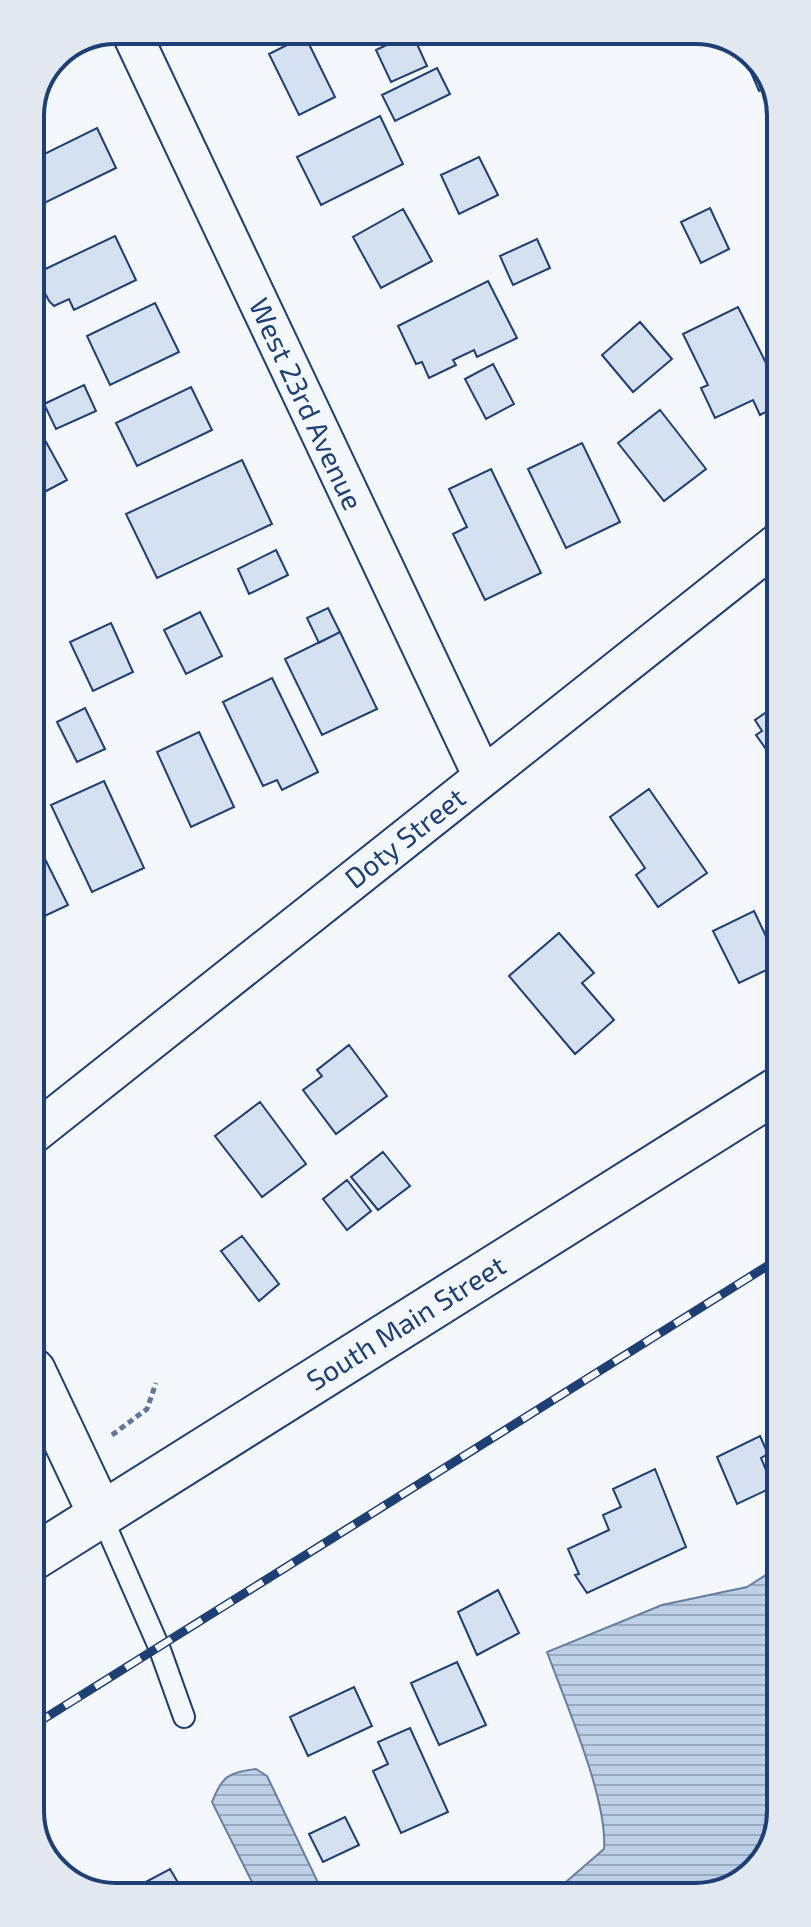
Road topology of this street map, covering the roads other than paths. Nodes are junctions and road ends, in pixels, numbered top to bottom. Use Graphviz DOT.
graph roads {
  1 [pos="137,44"];
  2 [pos="767,552"];
  3 [pos="483,777"];
  4 [pos="767,1097"];
  5 [pos="44,1125"];
  6 [pos="44,1394"];
  7 [pos="101,1515"];
  8 [pos="44,1551"];
  9 [pos="184,1717"];
  1 -- 3 [label="street, West 23rd Avenue"];
  2 -- 3 [label="street, Doty Street"];
  3 -- 5 [label="street, Doty Street"];
  4 -- 7 [label="main road, South Main Street"];
  6 -- 7 [label="main road"];
  7 -- 8 [label="main road, South Main Street"];
  7 -- 9 [label="lane"];
}
